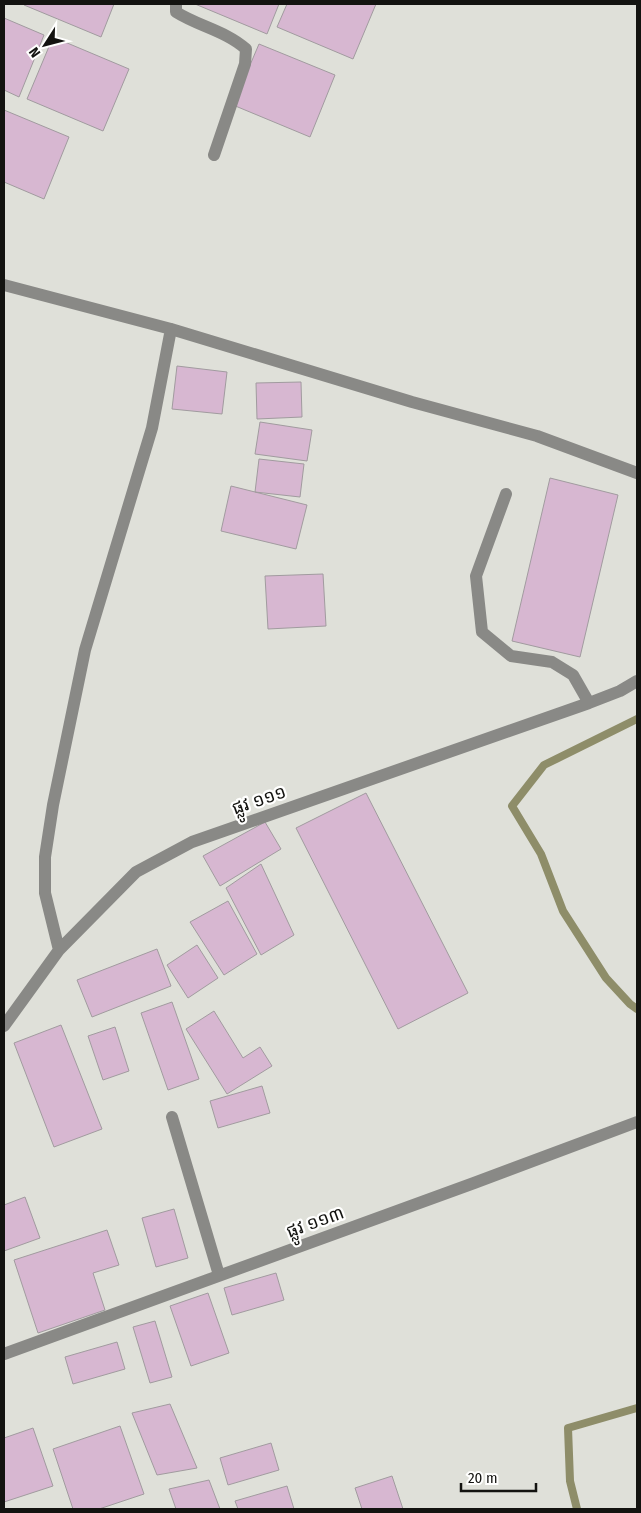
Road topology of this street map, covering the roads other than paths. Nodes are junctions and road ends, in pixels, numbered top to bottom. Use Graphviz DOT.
graph roads {
  1 [pos="176,4"];
  2 [pos="214,155"];
  3 [pos="4,285"];
  4 [pos="171,329"];
  5 [pos="637,473"];
  6 [pos="506,494"];
  7 [pos="637,682"];
  8 [pos="589,703"];
  9 [pos="59,950"];
  10 [pos="4,1026"];
  11 [pos="172,1117"];
  12 [pos="637,1122"];
  13 [pos="218,1275"];
  14 [pos="4,1354"];
  1 -- 2 [label="street"];
  3 -- 4 [label="street"];
  4 -- 5 [label="street"];
  4 -- 9 [label="street"];
  6 -- 8 [label="street"];
  7 -- 8 [label="street, ផ្លូវ ១១១"];
  8 -- 9 [label="street, ផ្លូវ ១១១"];
  9 -- 10 [label="street, ផ្លូវ ១១១"];
  11 -- 13 [label="street"];
  12 -- 13 [label="street, ផ្លូវ ១១៣"];
  13 -- 14 [label="street, ផ្លូវ ១១៣"];
}
